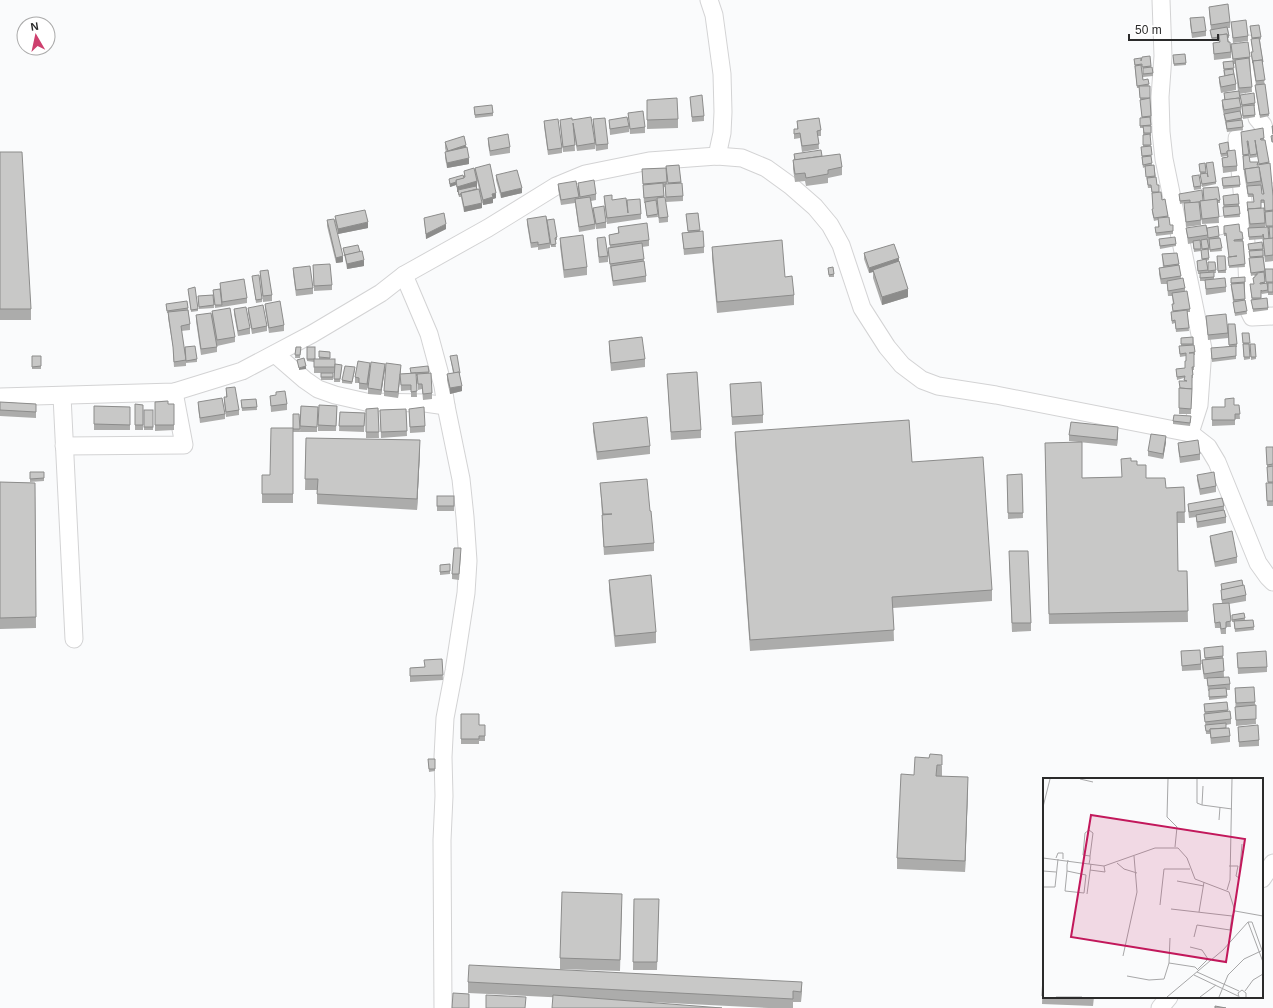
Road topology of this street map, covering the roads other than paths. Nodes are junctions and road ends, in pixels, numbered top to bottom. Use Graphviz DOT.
graph roads {
  1 [pos="709,0"];
  2 [pos="1161,0"];
  3 [pos="1249,44"];
  4 [pos="1237,138"];
  5 [pos="717,156"];
  6 [pos="1273,174"];
  7 [pos="1245,222"];
  8 [pos="1179,232"];
  9 [pos="404,275"];
  10 [pos="1273,316"];
  11 [pos="275,354"];
  12 [pos="174,392"];
  13 [pos="62,396"];
  14 [pos="0,397"];
  15 [pos="446,406"];
  16 [pos="1190,433"];
  17 [pos="64,446"];
  18 [pos="1273,582"];
  19 [pos="74,639"];
  20 [pos="1273,862"];
  21 [pos="1263,877"];
  22 [pos="1169,998"];
  23 [pos="443,1008"];
  24 [pos="1160,1008"];
  1 -- 5 [label="street"];
  2 -- 8 [label="street"];
  3 -- 6 [label="street"];
  4 -- 7 [label="street"];
  5 -- 9 [label="street"];
  5 -- 16 [label="street"];
  7 -- 8 [label="street"];
  7 -- 10 [label="street"];
  8 -- 16 [label="street"];
  9 -- 11 [label="street"];
  9 -- 15 [label="street"];
  11 -- 12 [label="street"];
  11 -- 15 [label="street"];
  12 -- 13 [label="street"];
  12 -- 17 [label="street"];
  13 -- 14 [label="street"];
  13 -- 17 [label="street"];
  15 -- 23 [label="street"];
  16 -- 18 [label="street"];
  17 -- 19 [label="street"];
  20 -- 21 [label="street"];
  22 -- 24 [label="street"];
}
